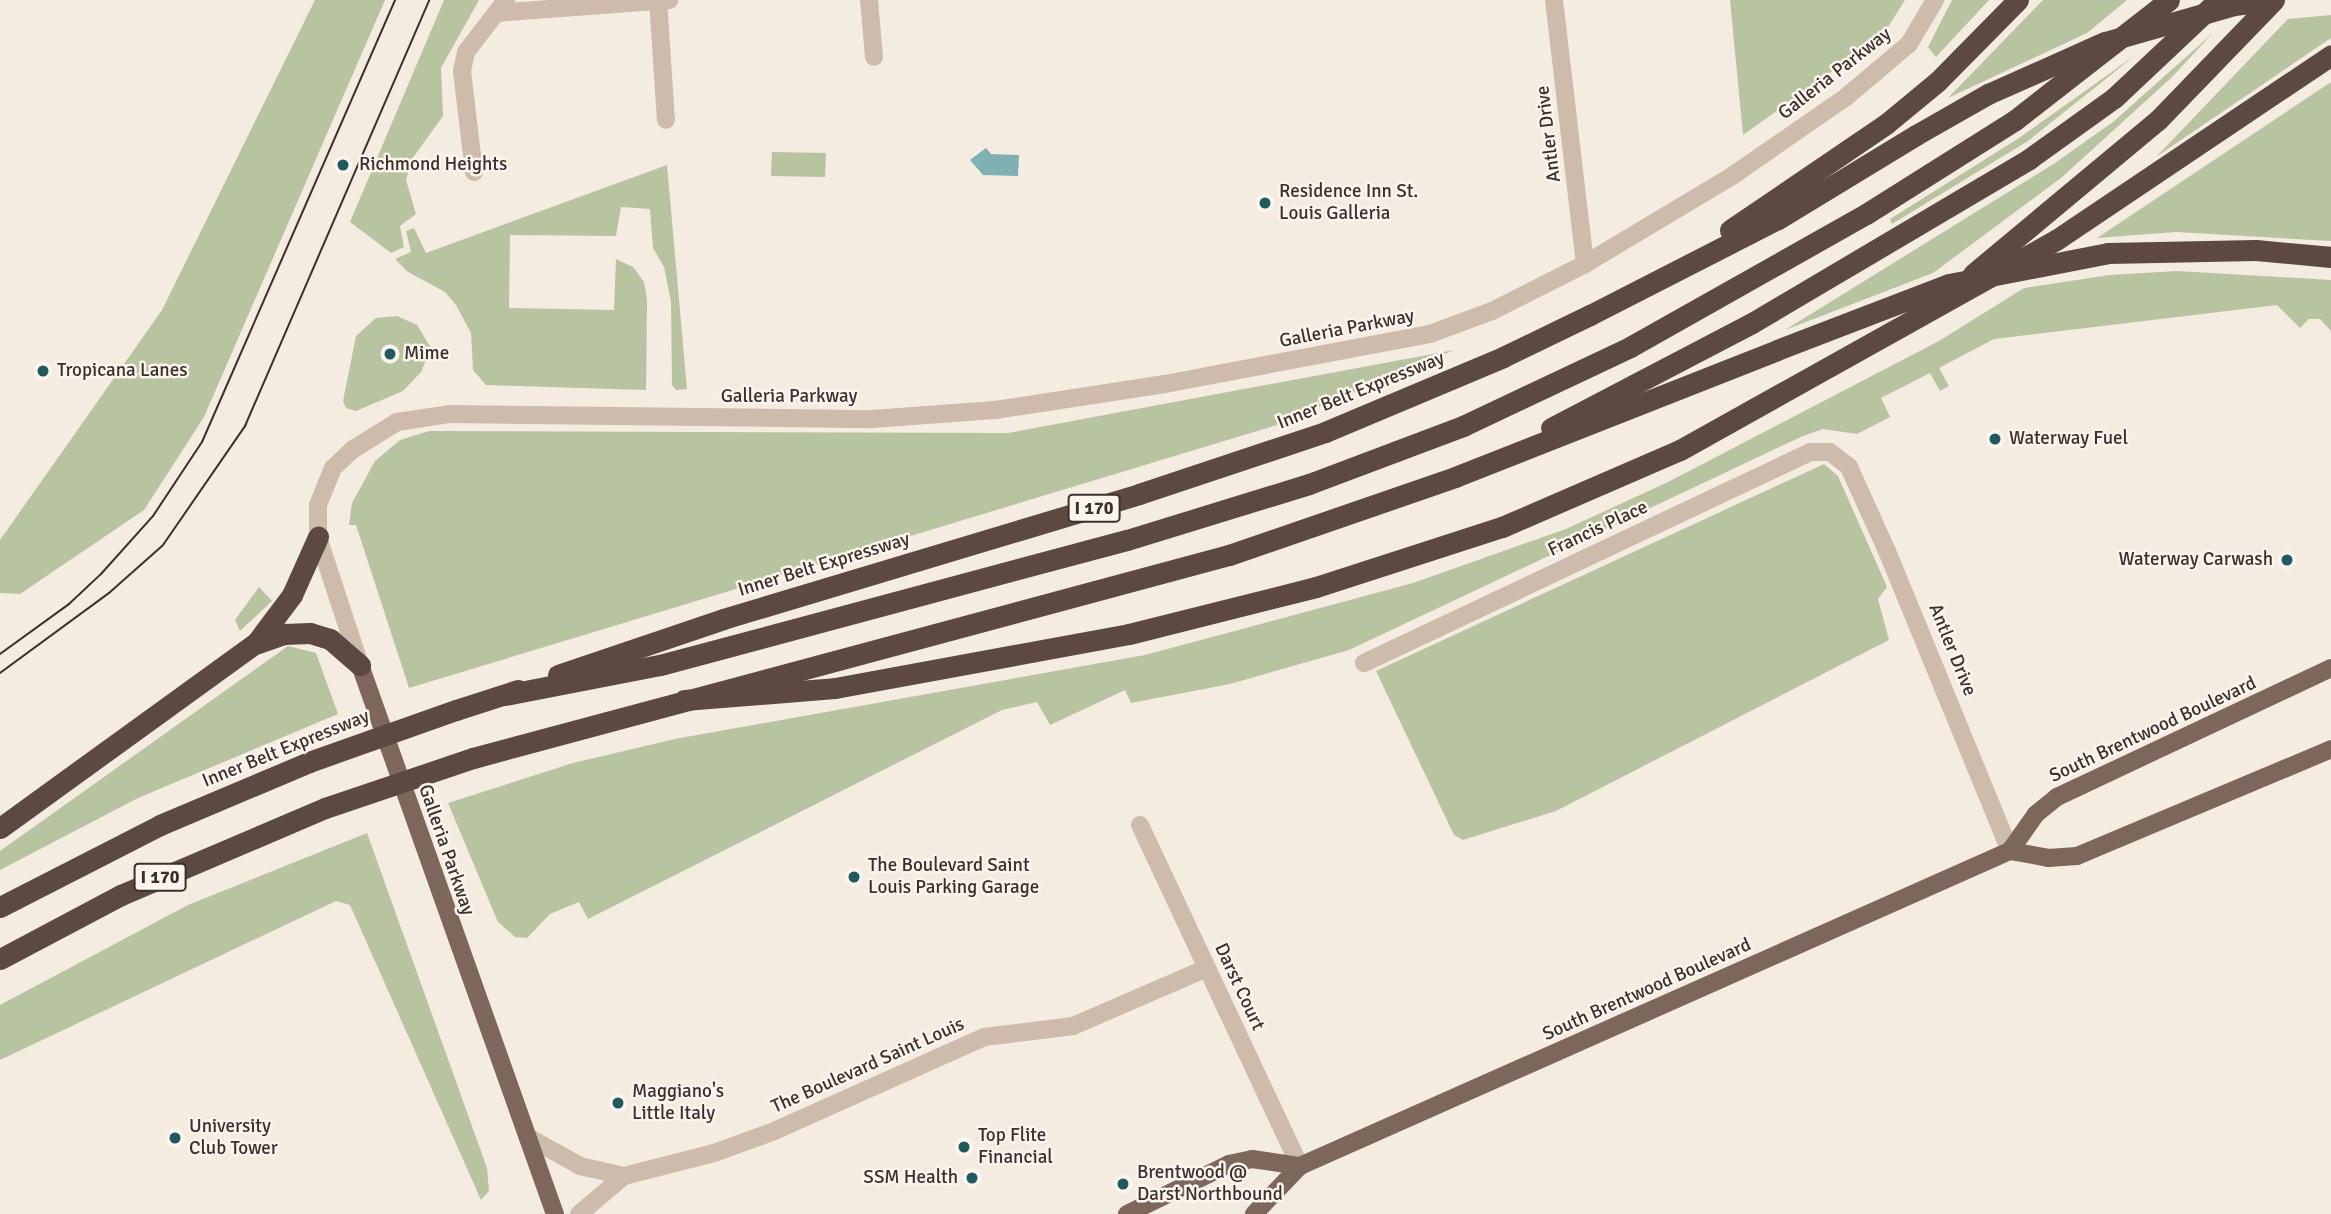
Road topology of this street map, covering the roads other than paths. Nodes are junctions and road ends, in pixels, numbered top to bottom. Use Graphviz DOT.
graph roads {
  1 [pos="658,0"];
  2 [pos="670,0"];
  3 [pos="869,0"];
  4 [pos="1554,0"];
  5 [pos="1935,0"];
  6 [pos="2018,0"];
  7 [pos="2169,0"];
  8 [pos="2217,0"];
  9 [pos="2273,0"];
  10 [pos="501,7"];
  11 [pos="2331,55"];
  12 [pos="874,57"];
  13 [pos="666,120"];
  14 [pos="474,172"];
  15 [pos="2331,257"];
  16 [pos="1586,264"];
  17 [pos="1664,274"];
  18 [pos="1915,317"];
  19 [pos="1849,467"];
  20 [pos="1455,477"];
  21 [pos="318,537"];
  22 [pos="256,643"];
  23 [pos="1364,663"];
  24 [pos="360,665"];
  25 [pos="2331,668"];
  26 [pos="505,695"];
  27 [pos="684,700"];
  28 [pos="2331,749"];
  29 [pos="1140,825"];
  30 [pos="0,828"];
  31 [pos="2010,851"];
  32 [pos="0,907"];
  33 [pos="0,959"];
  34 [pos="1207,968"];
  35 [pos="528,1137"];
  36 [pos="1300,1167"];
  37 [pos="624,1176"];
  38 [pos="555,1214"];
  39 [pos="579,1214"];
  40 [pos="1127,1214"];
  41 [pos="1254,1214"];
  1 -- 2 [label="street"];
  1 -- 10 [label="street"];
  1 -- 13 [label="street"];
  3 -- 12 [label="street"];
  4 -- 16 [label="street, Antler Drive"];
  5 -- 16 [label="street, Galleria Parkway"];
  6 -- 17 [label="highway"];
  7 -- 26 [label="highway"];
  8 -- 20 [label="highway, bridge"];
  9 -- 17 [label="highway, bridge"];
  9 -- 18 [label="highway"];
  10 -- 14 [label="street"];
  11 -- 18 [label="highway"];
  15 -- 20 [label="highway, bridge"];
  16 -- 21 [label="street, Galleria Parkway"];
  17 -- 26 [label="highway, Inner Belt Expressway / I 170"];
  18 -- 27 [label="highway"];
  19 -- 23 [label="street, Francis Place"];
  19 -- 31 [label="street, Antler Drive"];
  20 -- 27 [label="highway, I 170"];
  21 -- 22 [label="highway"];
  21 -- 24 [label="street, Galleria Parkway"];
  22 -- 24 [label="highway"];
  22 -- 30 [label="highway"];
  24 -- 35 [label="main road, Galleria Parkway"];
  25 -- 31 [label="main road, South Brentwood Boulevard"];
  26 -- 32 [label="highway, Inner Belt Expressway / I 170, bridge"];
  27 -- 33 [label="highway, I 170, bridge"];
  28 -- 31 [label="main road"];
  29 -- 34 [label="street, Darst Court"];
  31 -- 36 [label="main road, South Brentwood Boulevard"];
  34 -- 36 [label="street, Darst Court"];
  34 -- 37 [label="street, The Boulevard Saint Louis"];
  35 -- 37 [label="street"];
  35 -- 38 [label="main road, Galleria Parkway"];
  36 -- 40 [label="main road"];
  36 -- 41 [label="main road, South Brentwood Boulevard"];
  37 -- 39 [label="street"];
}
